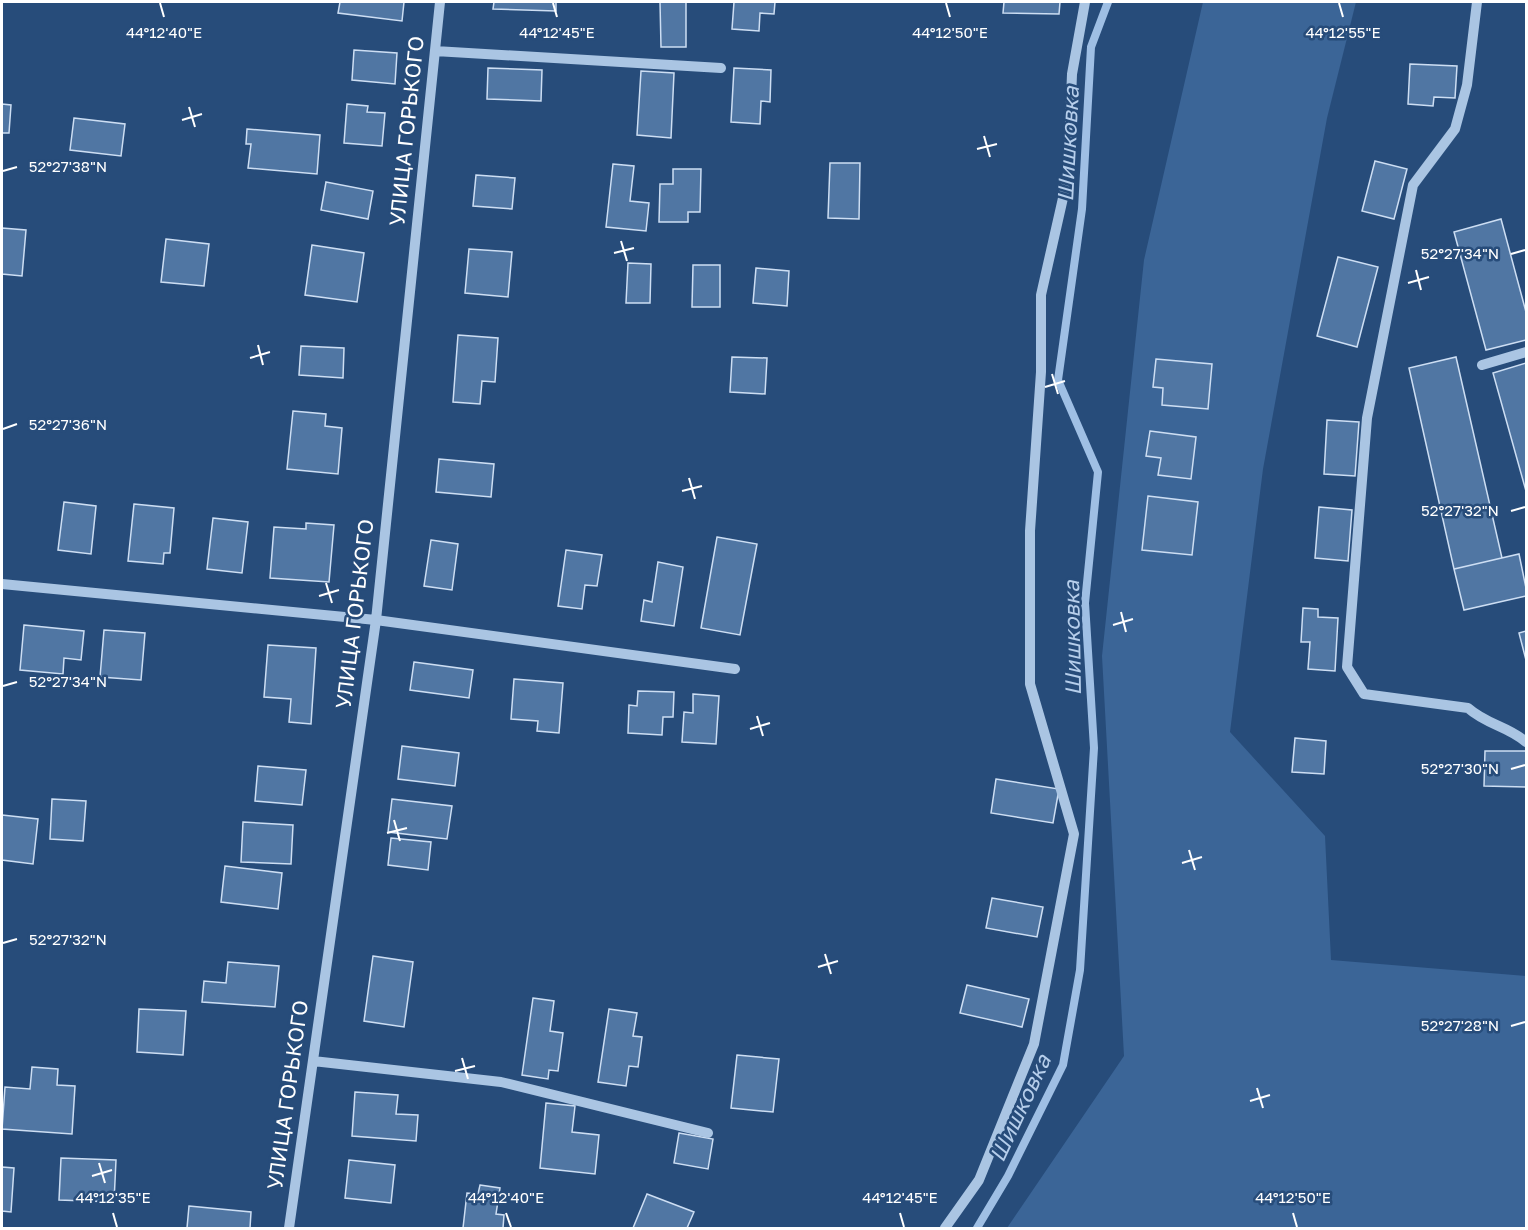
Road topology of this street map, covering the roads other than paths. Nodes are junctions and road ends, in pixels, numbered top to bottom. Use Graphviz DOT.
graph roads {
  1 [pos="440,2"];
  2 [pos="1086,2"];
  3 [pos="1477,2"];
  4 [pos="435,51"];
  5 [pos="721,68"];
  6 [pos="1527,352"];
  7 [pos="1482,365"];
  8 [pos="2,584"];
  9 [pos="376,620"];
  10 [pos="735,669"];
  11 [pos="1527,742"];
  12 [pos="313,1061"];
  13 [pos="708,1133"];
  14 [pos="292,1228"];
  15 [pos="945,1228"];
  1 -- 4 [label="street, УЛИЦА ГОРЬКОГО"];
  2 -- 15 [label="street"];
  3 -- 11 [label="street"];
  4 -- 5 [label="street"];
  4 -- 9 [label="street, УЛИЦА ГОРЬКОГО"];
  6 -- 7 [label="street"];
  8 -- 9 [label="street"];
  9 -- 10 [label="street"];
  9 -- 12 [label="street, УЛИЦА ГОРЬКОГО"];
  12 -- 13 [label="street"];
  12 -- 14 [label="street, УЛИЦА ГОРЬКОГО"];
}
